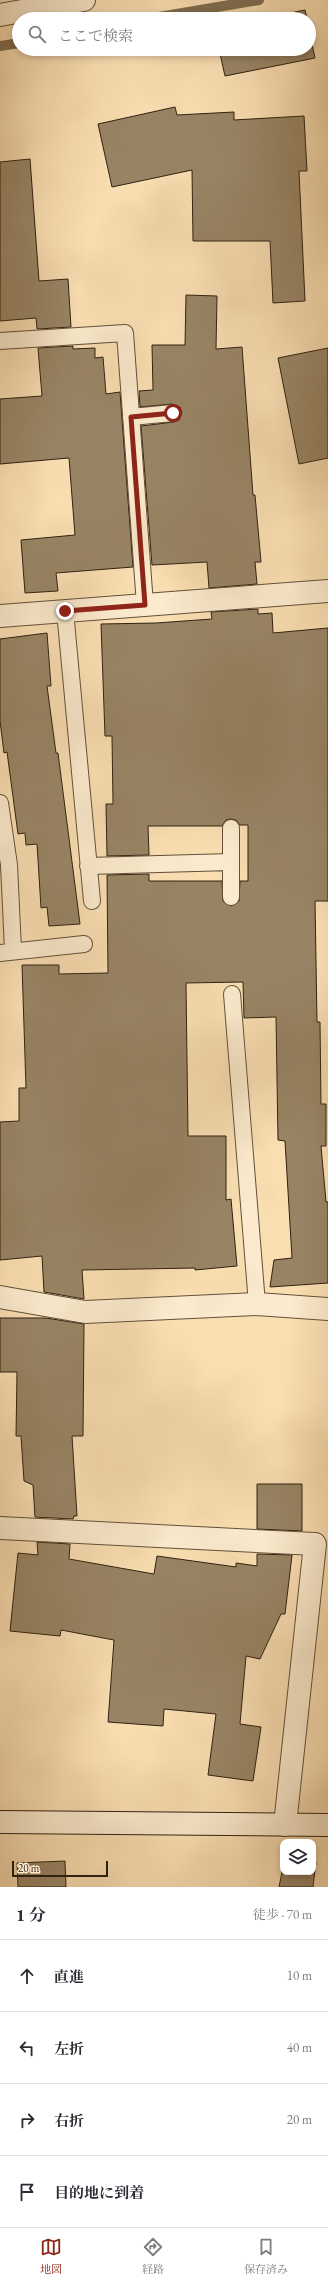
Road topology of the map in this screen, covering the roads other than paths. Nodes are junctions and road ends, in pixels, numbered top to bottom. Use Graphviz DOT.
graph roads {
  1 [pos="84,0"];
  2 [pos="17,12"];
  3 [pos="12,13"];
  4 [pos="0,15"];
  5 [pos="0,342"];
  6 [pos="173,413"];
  7 [pos="131,417"];
  8 [pos="328,591"];
  9 [pos="145,605"];
  10 [pos="65,611"];
  11 [pos="0,616"];
  12 [pos="0,803"];
  13 [pos="231,828"];
  14 [pos="231,862"];
  15 [pos="88,866"];
  16 [pos="231,897"];
  17 [pos="92,901"];
  18 [pos="84,944"];
  19 [pos="6,952"];
  20 [pos="232,994"];
  21 [pos="0,1297"];
  22 [pos="257,1304"];
  23 [pos="328,1309"];
  24 [pos="0,1528"];
  25 [pos="0,1822"];
  26 [pos="285,1825"];
  27 [pos="328,1825"];
  1 -- 2 [label="street"];
  3 -- 4 [label="street"];
  5 -- 7 [label="lane"];
  6 -- 7 [label="lane"];
  7 -- 9 [label="lane"];
  8 -- 9 [label="street"];
  9 -- 10 [label="street"];
  10 -- 11 [label="street"];
  10 -- 15 [label="lane"];
  12 -- 19 [label="lane"];
  13 -- 14 [label="lane"];
  14 -- 15 [label="lane"];
  14 -- 16 [label="lane"];
  15 -- 17 [label="lane"];
  18 -- 19 [label="lane"];
  20 -- 22 [label="lane"];
  21 -- 22 [label="street"];
  22 -- 23 [label="street"];
  24 -- 26 [label="street"];
  25 -- 26 [label="street"];
  26 -- 27 [label="street"];
}
